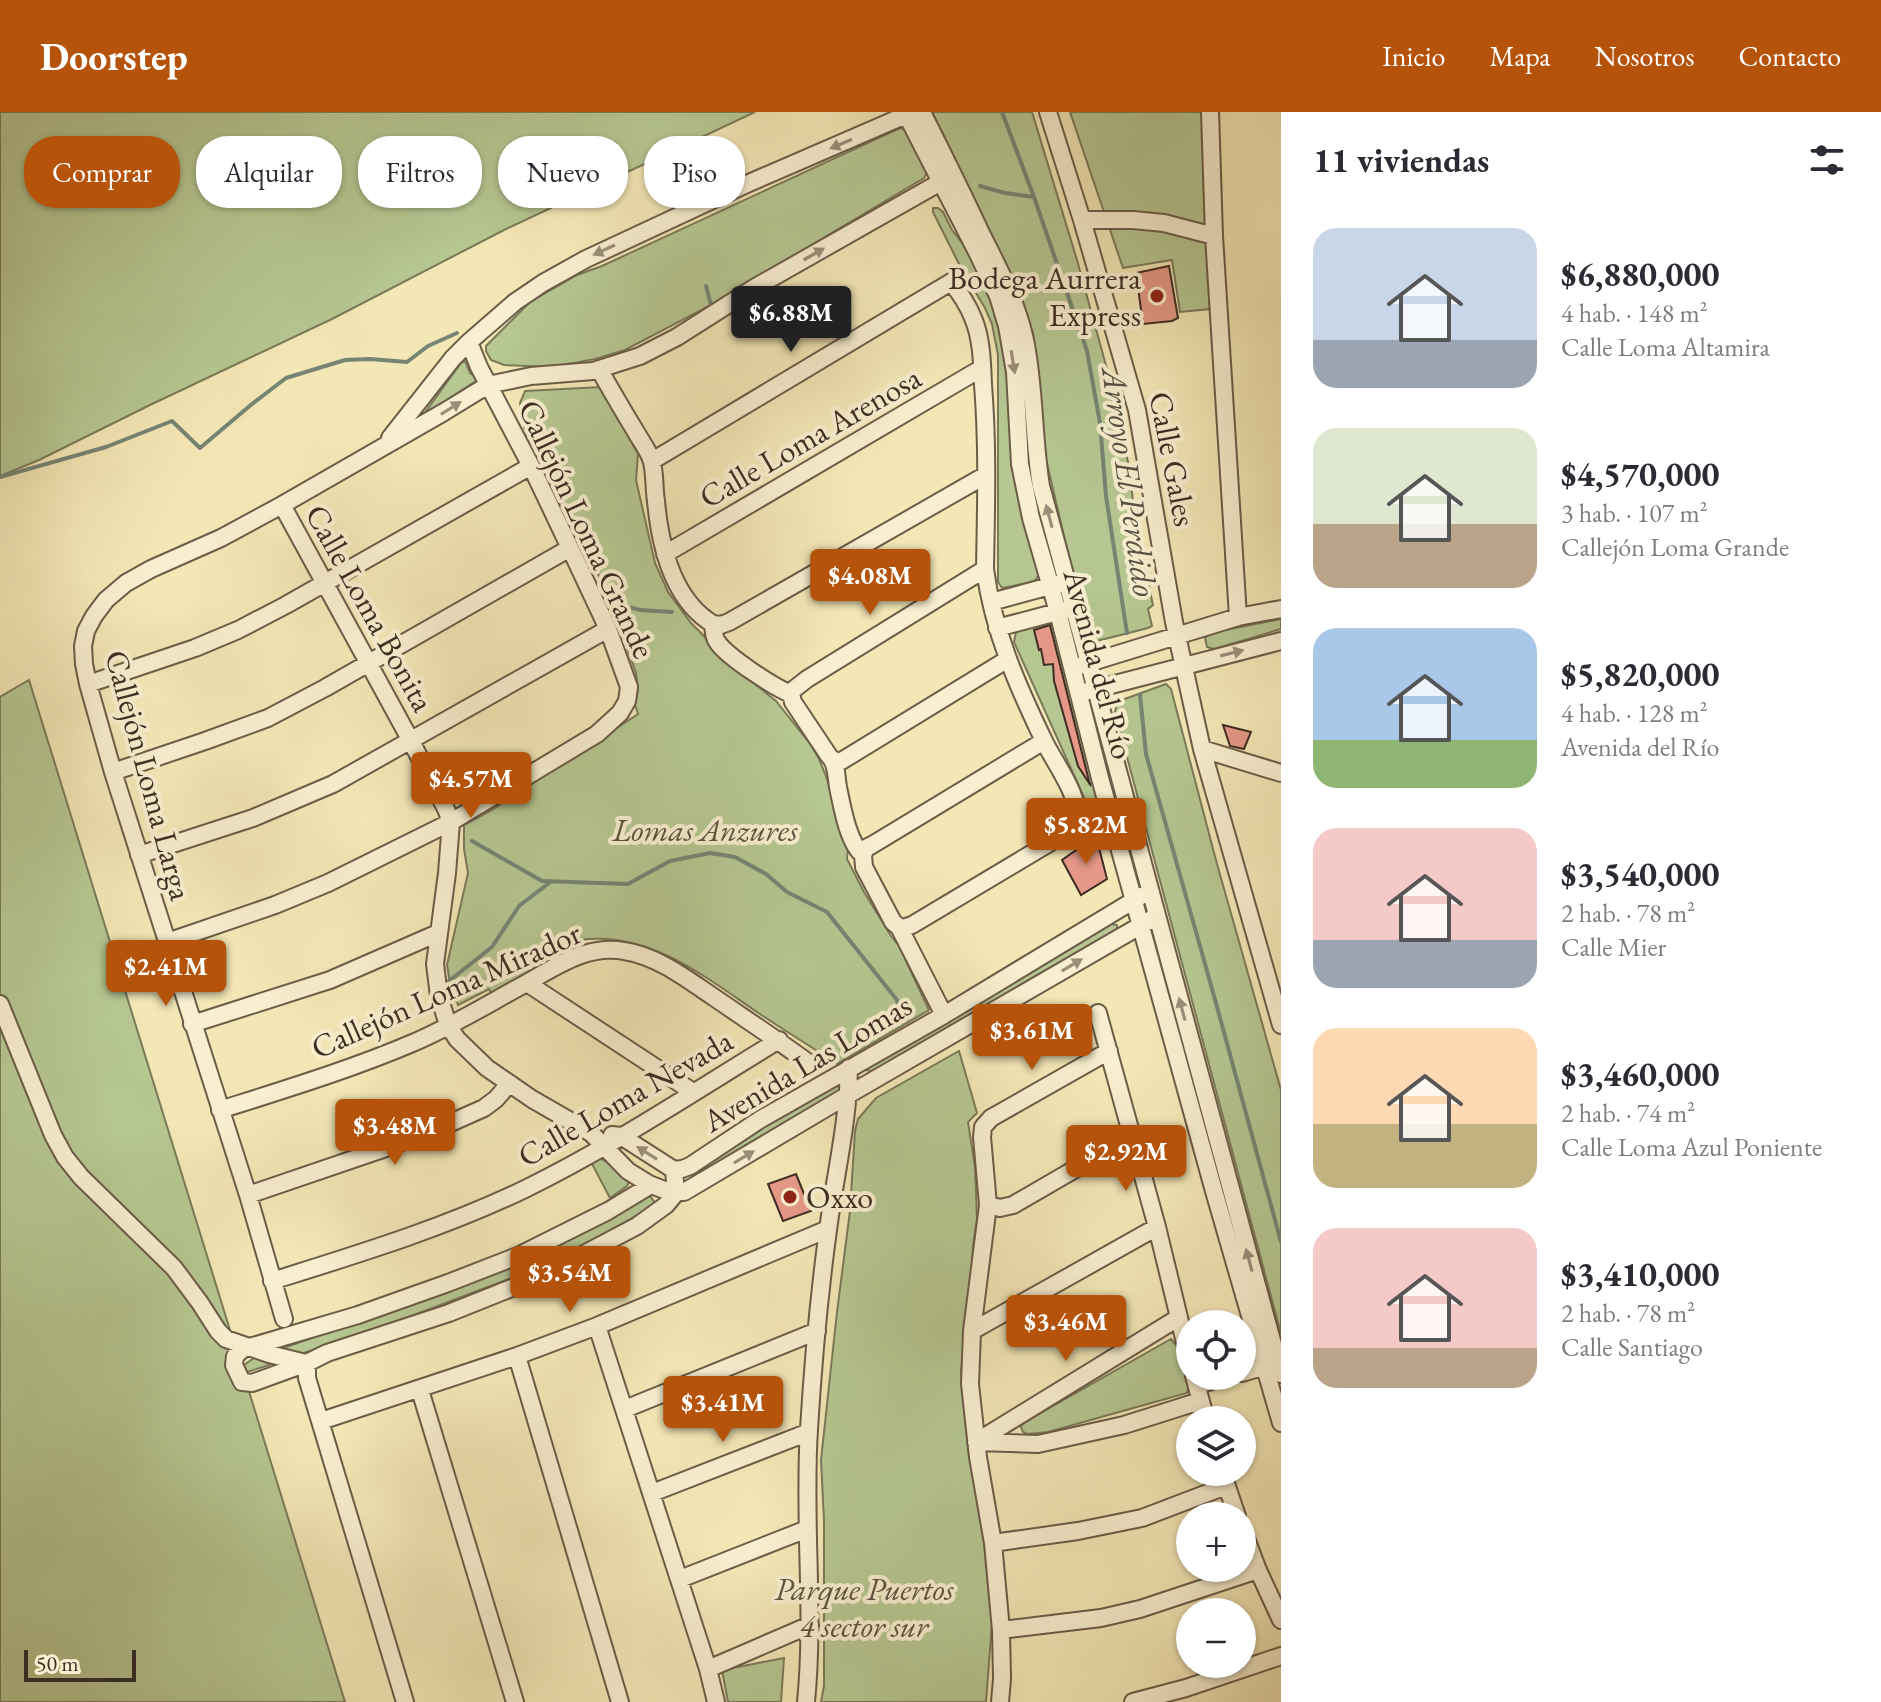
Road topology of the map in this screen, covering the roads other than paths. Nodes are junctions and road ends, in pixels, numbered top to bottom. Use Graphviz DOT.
graph roads {
  1 [pos="1048,112"];
  2 [pos="1210,112"];
  3 [pos="911,113"];
  4 [pos="946,178"];
  5 [pos="1082,220"];
  6 [pos="1214,236"];
  7 [pos="469,342"];
  8 [pos="982,368"];
  9 [pos="599,369"];
  10 [pos="488,385"];
  11 [pos="383,446"];
  12 [pos="652,461"];
  13 [pos="531,466"];
  14 [pos="986,475"];
  15 [pos="282,505"];
  16 [pos="570,548"];
  17 [pos="665,554"];
  18 [pos="985,569"];
  19 [pos="324,583"];
  20 [pos="1058,584"];
  21 [pos="991,602"];
  22 [pos="1281,609"];
  23 [pos="1065,610"];
  24 [pos="1238,617"];
  25 [pos="713,624"];
  26 [pos="997,628"];
  27 [pos="608,629"];
  28 [pos="1177,636"];
  29 [pos="1281,641"];
  30 [pos="1008,659"];
  31 [pos="1094,662"];
  32 [pos="368,664"];
  33 [pos="1184,666"];
  34 [pos="1072,667"];
  35 [pos="88,684"];
  36 [pos="1101,688"];
  37 [pos="1079,693"];
  38 [pos="791,694"];
  39 [pos="411,741"];
  40 [pos="1044,741"];
  41 [pos="1202,749"];
  42 [pos="834,760"];
  43 [pos="113,772"];
  44 [pos="1281,773"];
  45 [pos="451,822"];
  46 [pos="139,855"];
  47 [pos="863,855"];
  48 [pos="1151,890"];
  49 [pos="1134,900"];
  50 [pos="1157,916"];
  51 [pos="1141,924"];
  52 [pos="899,927"];
  53 [pos="438,933"];
  54 [pos="167,942"];
  55 [pos="527,983"];
  56 [pos="0,1004"];
  57 [pos="1098,1013"];
  58 [pos="944,1015"];
  59 [pos="192,1024"];
  60 [pos="448,1025"];
  61 [pos="1281,1025"];
  62 [pos="779,1040"];
  63 [pos="1109,1051"];
  64 [pos="810,1064"];
  65 [pos="849,1068"];
  66 [pos="509,1084"];
  67 [pos="693,1092"];
  68 [pos="848,1095"];
  69 [pos="220,1110"];
  70 [pos="591,1133"];
  71 [pos="621,1136"];
  72 [pos="1132,1136"];
  73 [pos="604,1147"];
  74 [pos="674,1170"];
  75 [pos="651,1185"];
  76 [pos="676,1193"];
  77 [pos="248,1195"];
  78 [pos="988,1205"];
  79 [pos="1157,1227"];
  80 [pos="828,1229"];
  81 [pos="272,1281"];
  82 [pos="1176,1310"];
  83 [pos="1248,1310"];
  84 [pos="1249,1310"];
  85 [pos="284,1319"];
  86 [pos="1176,1319"];
  87 [pos="597,1326"];
  88 [pos="817,1331"];
  89 [pos="972,1331"];
  90 [pos="1256,1338"];
  91 [pos="249,1347"];
  92 [pos="517,1356"];
  93 [pos="307,1363"];
  94 [pos="1274,1367"];
  95 [pos="420,1390"];
  96 [pos="1193,1390"];
  97 [pos="625,1409"];
  98 [pos="321,1421"];
  99 [pos="1281,1423"];
  100 [pos="809,1432"];
  101 [pos="976,1442"];
  102 [pos="1209,1486"];
  103 [pos="652,1493"];
  104 [pos="807,1529"];
  105 [pos="993,1543"];
  106 [pos="1256,1565"];
  107 [pos="1258,1570"];
  108 [pos="680,1579"];
  109 [pos="1281,1620"];
  110 [pos="810,1625"];
  111 [pos="1001,1630"];
  112 [pos="1281,1656"];
  113 [pos="708,1669"];
  114 [pos="405,1702"];
  115 [pos="515,1702"];
  116 [pos="620,1702"];
  117 [pos="716,1702"];
  118 [pos="806,1702"];
  119 [pos="1000,1702"];
  120 [pos="1133,1702"];
  1 -- 5 [label="street, Calle Gales"];
  2 -- 6 [label="street"];
  3 -- 4 [label="street, Avenida del Río"];
  3 -- 7 [label="street, one-way"];
  9 -- 4 [label="street, Callejón Loma Larga, one-way"];
  4 -- 20 [label="street, Avenida del Río"];
  5 -- 6 [label="street"];
  5 -- 28 [label="street, Calle Gales"];
  6 -- 24 [label="street"];
  7 -- 10 [label="street, Callejón Loma Grande"];
  7 -- 11 [label="street"];
  8 -- 12 [label="street"];
  8 -- 14 [label="street"];
  8 -- 17 [label="street, Calle Loma Arenosa"];
  9 -- 10 [label="street, Callejón Loma Larga"];
  9 -- 12 [label="street"];
  11 -- 10 [label="street, Callejón Loma Larga, one-way"];
  10 -- 13 [label="street, Callejón Loma Grande"];
  11 -- 15 [label="street, Callejón Loma Larga"];
  12 -- 17 [label="street"];
  13 -- 16 [label="street, Callejón Loma Grande"];
  13 -- 19 [label="street"];
  14 -- 18 [label="street"];
  14 -- 25 [label="street"];
  15 -- 19 [label="street, Calle Loma Bonita"];
  15 -- 35 [label="street, Callejón Loma Larga"];
  16 -- 27 [label="street, Callejón Loma Grande"];
  16 -- 32 [label="street"];
  17 -- 25 [label="street"];
  18 -- 21 [label="street"];
  18 -- 38 [label="street"];
  19 -- 32 [label="street, Calle Loma Bonita"];
  19 -- 35 [label="street"];
  20 -- 21 [label="street"];
  20 -- 23 [label="street, Avenida del Río"];
  21 -- 26 [label="street"];
  22 -- 24 [label="street"];
  23 -- 26 [label="street"];
  23 -- 31 [label="street, Avenida del Río"];
  23 -- 34 [label="street, Avenida del Río"];
  24 -- 28 [label="street"];
  25 -- 38 [label="street"];
  26 -- 30 [label="street"];
  27 -- 39 [label="street"];
  27 -- 45 [label="street, Callejón Loma Grande"];
  28 -- 31 [label="street"];
  28 -- 33 [label="street, Calle Gales"];
  33 -- 29 [label="street, one-way"];
  30 -- 40 [label="street"];
  30 -- 42 [label="street"];
  31 -- 34 [label="street"];
  31 -- 36 [label="street, Avenida del Río"];
  32 -- 39 [label="street, Calle Loma Bonita"];
  32 -- 43 [label="street"];
  33 -- 36 [label="street"];
  33 -- 41 [label="street, Calle Gales"];
  34 -- 37 [label="street, Avenida del Río"];
  35 -- 43 [label="street, Callejón Loma Larga"];
  36 -- 37 [label="street"];
  36 -- 48 [label="street, Avenida del Río"];
  37 -- 49 [label="street, Avenida del Río"];
  38 -- 42 [label="street"];
  39 -- 45 [label="street, Calle Loma Bonita"];
  39 -- 46 [label="street"];
  40 -- 47 [label="street"];
  40 -- 52 [label="street"];
  41 -- 44 [label="street"];
  41 -- 61 [label="street, Calle Gales"];
  42 -- 47 [label="street"];
  43 -- 46 [label="street, Callejón Loma Larga"];
  45 -- 53 [label="street, Calle Loma Bonita"];
  45 -- 54 [label="street, Callejón Loma Grande"];
  46 -- 54 [label="street, Callejón Loma Larga"];
  47 -- 52 [label="street"];
  48 -- 49 [label="street, Avenida Las Lomas"];
  48 -- 50 [label="street, Avenida del Río"];
  49 -- 51 [label="street, Avenida del Río"];
  49 -- 58 [label="street, Avenida Las Lomas"];
  50 -- 51 [label="street, Avenida Las Lomas"];
  84 -- 50 [label="street, Avenida del Río, one-way"];
  68 -- 51 [label="street, Avenida Las Lomas, one-way"];
  51 -- 83 [label="street, Avenida del Río"];
  52 -- 58 [label="street"];
  53 -- 59 [label="street"];
  53 -- 60 [label="street, Calle Loma Bonita"];
  54 -- 59 [label="street, Callejón Loma Larga"];
  55 -- 60 [label="street, Callejón Loma Mirador"];
  55 -- 62 [label="street, Callejón Loma Mirador"];
  55 -- 67 [label="street"];
  56 -- 91 [label="street"];
  57 -- 63 [label="street"];
  58 -- 65 [label="street, Avenida Las Lomas"];
  59 -- 69 [label="street, Callejón Loma Larga"];
  60 -- 66 [label="street, Calle Loma Bonita"];
  60 -- 69 [label="street, Callejón Loma Mirador"];
  62 -- 64 [label="street, Callejón Loma Mirador"];
  62 -- 67 [label="street, Calle Loma Nevada"];
  63 -- 72 [label="street"];
  63 -- 78 [label="street"];
  65 -- 68 [label="street"];
  65 -- 74 [label="street, Avenida Las Lomas"];
  66 -- 70 [label="street, Calle Loma Bonita"];
  66 -- 77 [label="street"];
  67 -- 71 [label="street, Calle Loma Nevada"];
  76 -- 68 [label="street, Avenida Las Lomas, one-way"];
  68 -- 80 [label="street"];
  69 -- 77 [label="street, Callejón Loma Larga"];
  70 -- 71 [label="street, Calle Loma Bonita"];
  70 -- 73 [label="street, Calle Loma Bonita"];
  71 -- 73 [label="street, Calle Loma Nevada"];
  74 -- 71 [label="street, Calle Loma Bonita, one-way"];
  72 -- 78 [label="street"];
  72 -- 79 [label="street"];
  73 -- 75 [label="street, Calle Loma Bonita"];
  73 -- 81 [label="street, Calle Loma Nevada"];
  74 -- 76 [label="street"];
  75 -- 76 [label="street, Calle Loma Bonita"];
  75 -- 91 [label="street"];
  76 -- 93 [label="street, Avenida Las Lomas"];
  77 -- 81 [label="street, Callejón Loma Larga"];
  78 -- 89 [label="street"];
  79 -- 82 [label="street"];
  79 -- 89 [label="street"];
  80 -- 87 [label="street"];
  80 -- 88 [label="street"];
  81 -- 85 [label="street, Callejón Loma Larga"];
  86 -- 101 [label="street"];
  87 -- 92 [label="street"];
  87 -- 97 [label="street"];
  88 -- 97 [label="street"];
  88 -- 100 [label="street"];
  89 -- 101 [label="street"];
  90 -- 94 [label="street, Avenida del Río"];
  91 -- 93 [label="street"];
  91 -- 93 [label="street, Avenida Las Lomas"];
  92 -- 95 [label="street"];
  92 -- 116 [label="street"];
  93 -- 98 [label="street"];
  94 -- 99 [label="street, Avenida del Río"];
  95 -- 98 [label="street"];
  95 -- 115 [label="street"];
  96 -- 101 [label="street"];
  97 -- 103 [label="street"];
  98 -- 114 [label="street"];
  100 -- 103 [label="street"];
  100 -- 104 [label="street"];
  101 -- 105 [label="street"];
  102 -- 105 [label="street"];
  103 -- 108 [label="street"];
  104 -- 108 [label="street"];
  104 -- 110 [label="street"];
  105 -- 111 [label="street"];
  106 -- 107 [label="street"];
  107 -- 109 [label="street"];
  107 -- 111 [label="street"];
  108 -- 113 [label="street"];
  110 -- 113 [label="street"];
  110 -- 118 [label="street"];
  111 -- 119 [label="street"];
  112 -- 120 [label="street"];
  113 -- 117 [label="street"];
}
